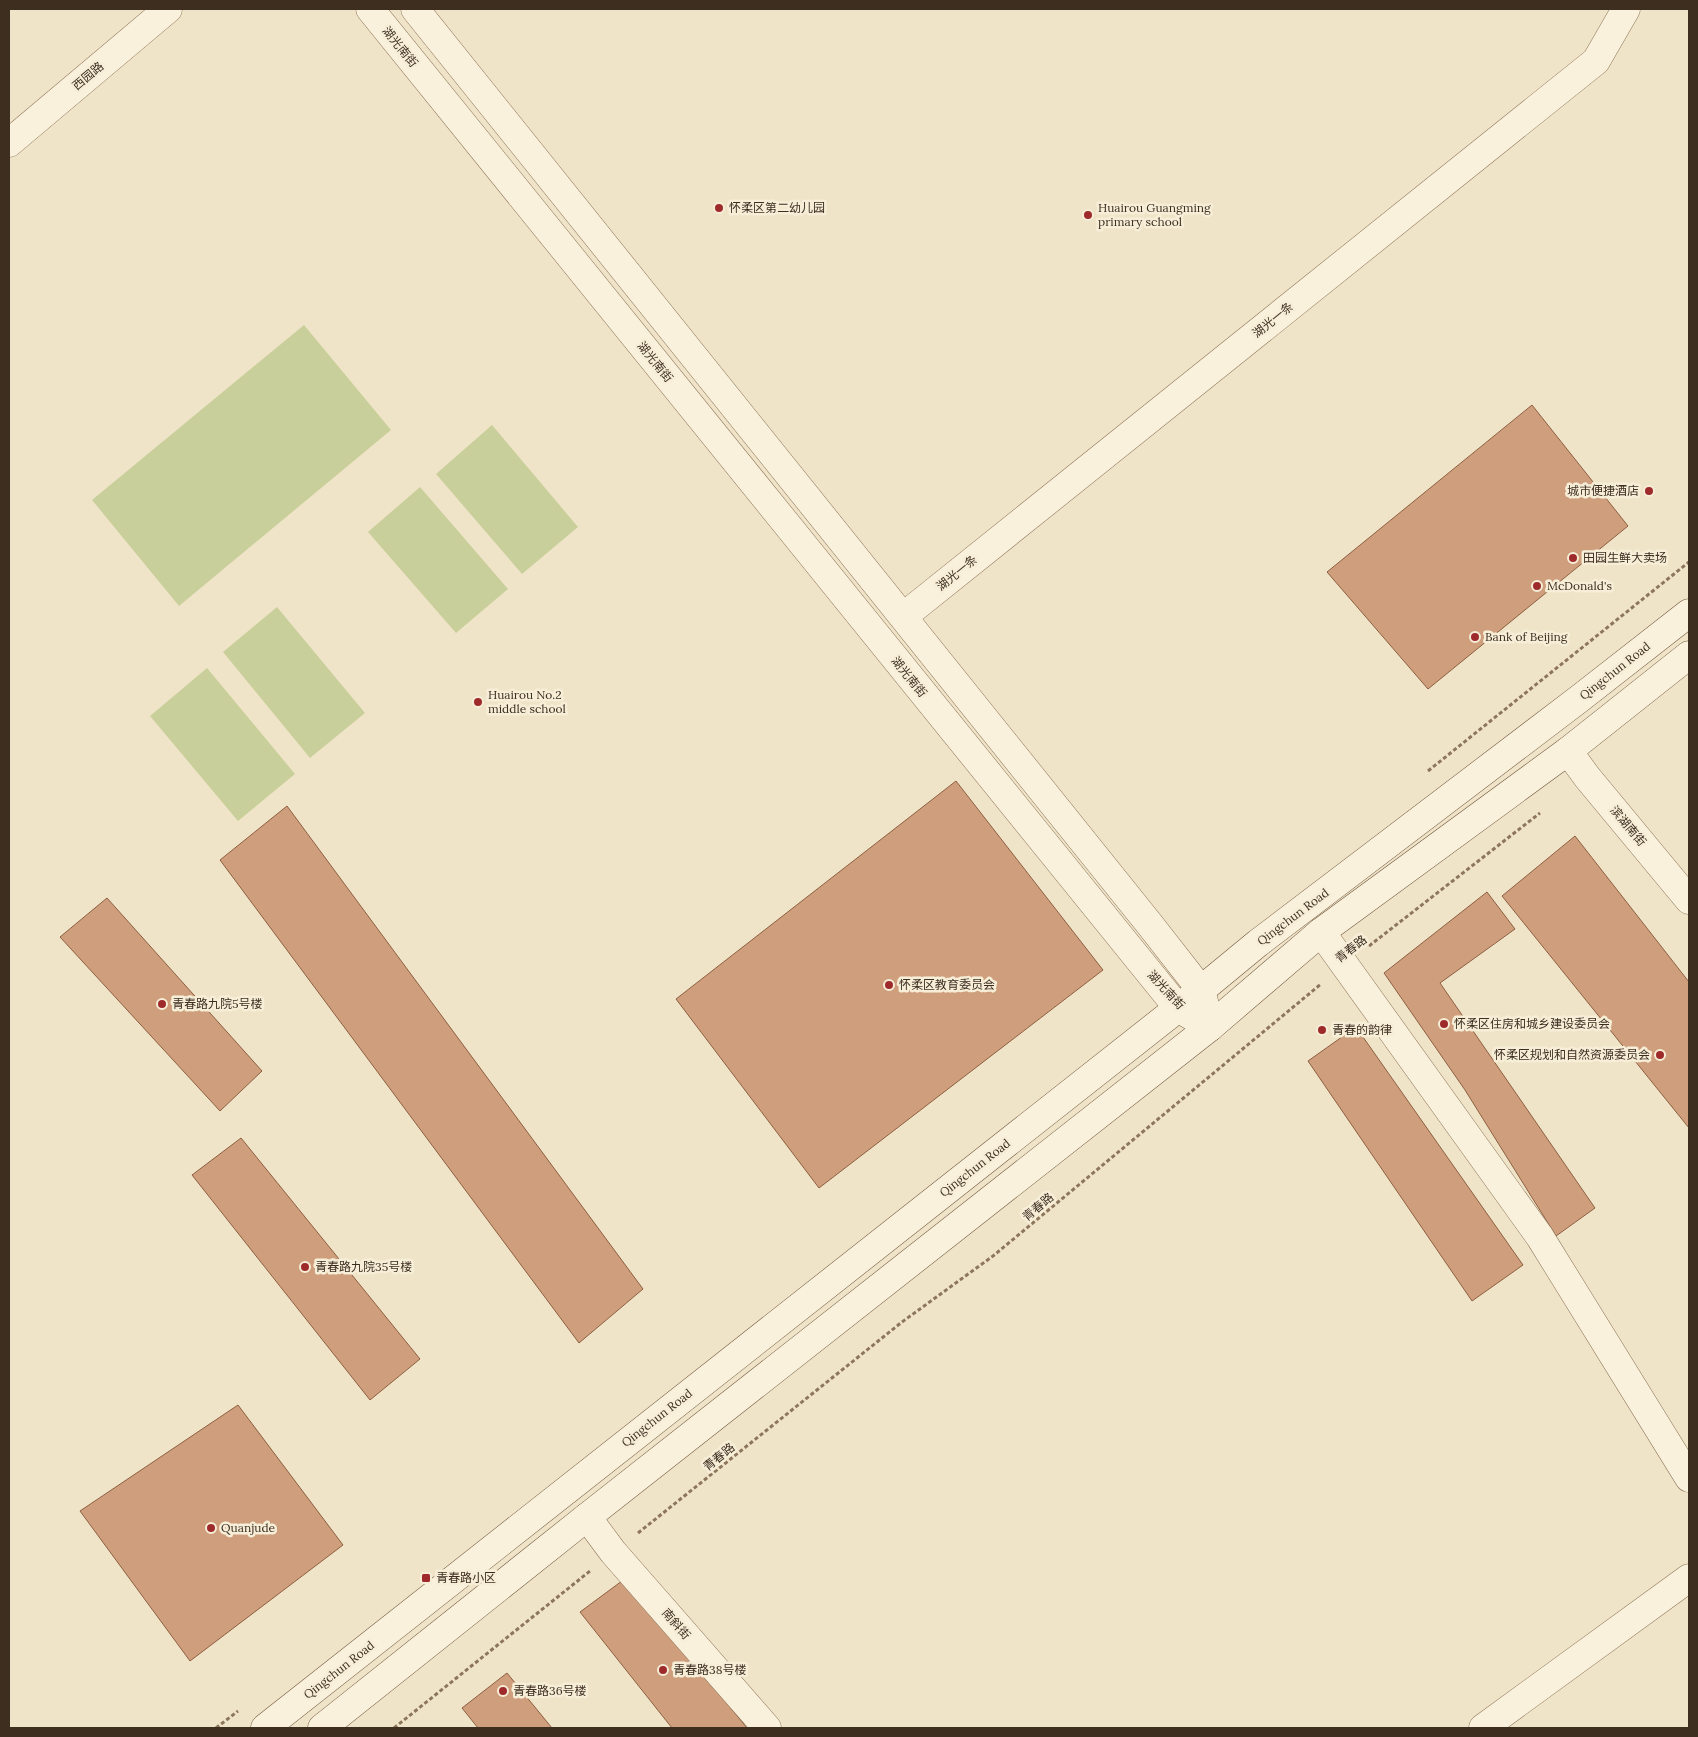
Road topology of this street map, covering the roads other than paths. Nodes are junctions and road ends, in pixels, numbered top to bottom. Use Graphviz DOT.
graph roads {
  1 [pos="168,9"];
  2 [pos="370,9"];
  3 [pos="415,9"];
  4 [pos="1626,9"];
  5 [pos="9,143"];
  6 [pos="1689,612"];
  7 [pos="904,616"];
  8 [pos="1689,654"];
  9 [pos="1568,751"];
  10 [pos="1689,900"];
  11 [pos="1321,932"];
  12 [pos="1201,990"];
  13 [pos="1178,1008"];
  14 [pos="1210,1027"];
  15 [pos="1689,1478"];
  16 [pos="587,1517"];
  17 [pos="1689,1578"];
  18 [pos="265,1728"];
  19 [pos="322,1728"];
  20 [pos="767,1728"];
  21 [pos="1483,1728"];
  1 -- 5 [label="street, 西园路"];
  2 -- 13 [label="street, 湖光南街"];
  3 -- 7 [label="street, 湖光南街"];
  4 -- 7 [label="street, 湖光一条"];
  6 -- 12 [label="street, Qingchun Road"];
  7 -- 12 [label="street, 湖光南街"];
  8 -- 9 [label="street"];
  9 -- 10 [label="street, 滨湖南街"];
  9 -- 11 [label="street"];
  11 -- 14 [label="street"];
  11 -- 15 [label="street"];
  12 -- 13 [label="street, Qingchun Road"];
  12 -- 14 [label="street, 湖光南街"];
  13 -- 14 [label="street, 湖光南街"];
  13 -- 18 [label="street, Qingchun Road"];
  14 -- 16 [label="street"];
  16 -- 19 [label="street"];
  16 -- 20 [label="street, 南斜街"];
  17 -- 21 [label="street"];
}
